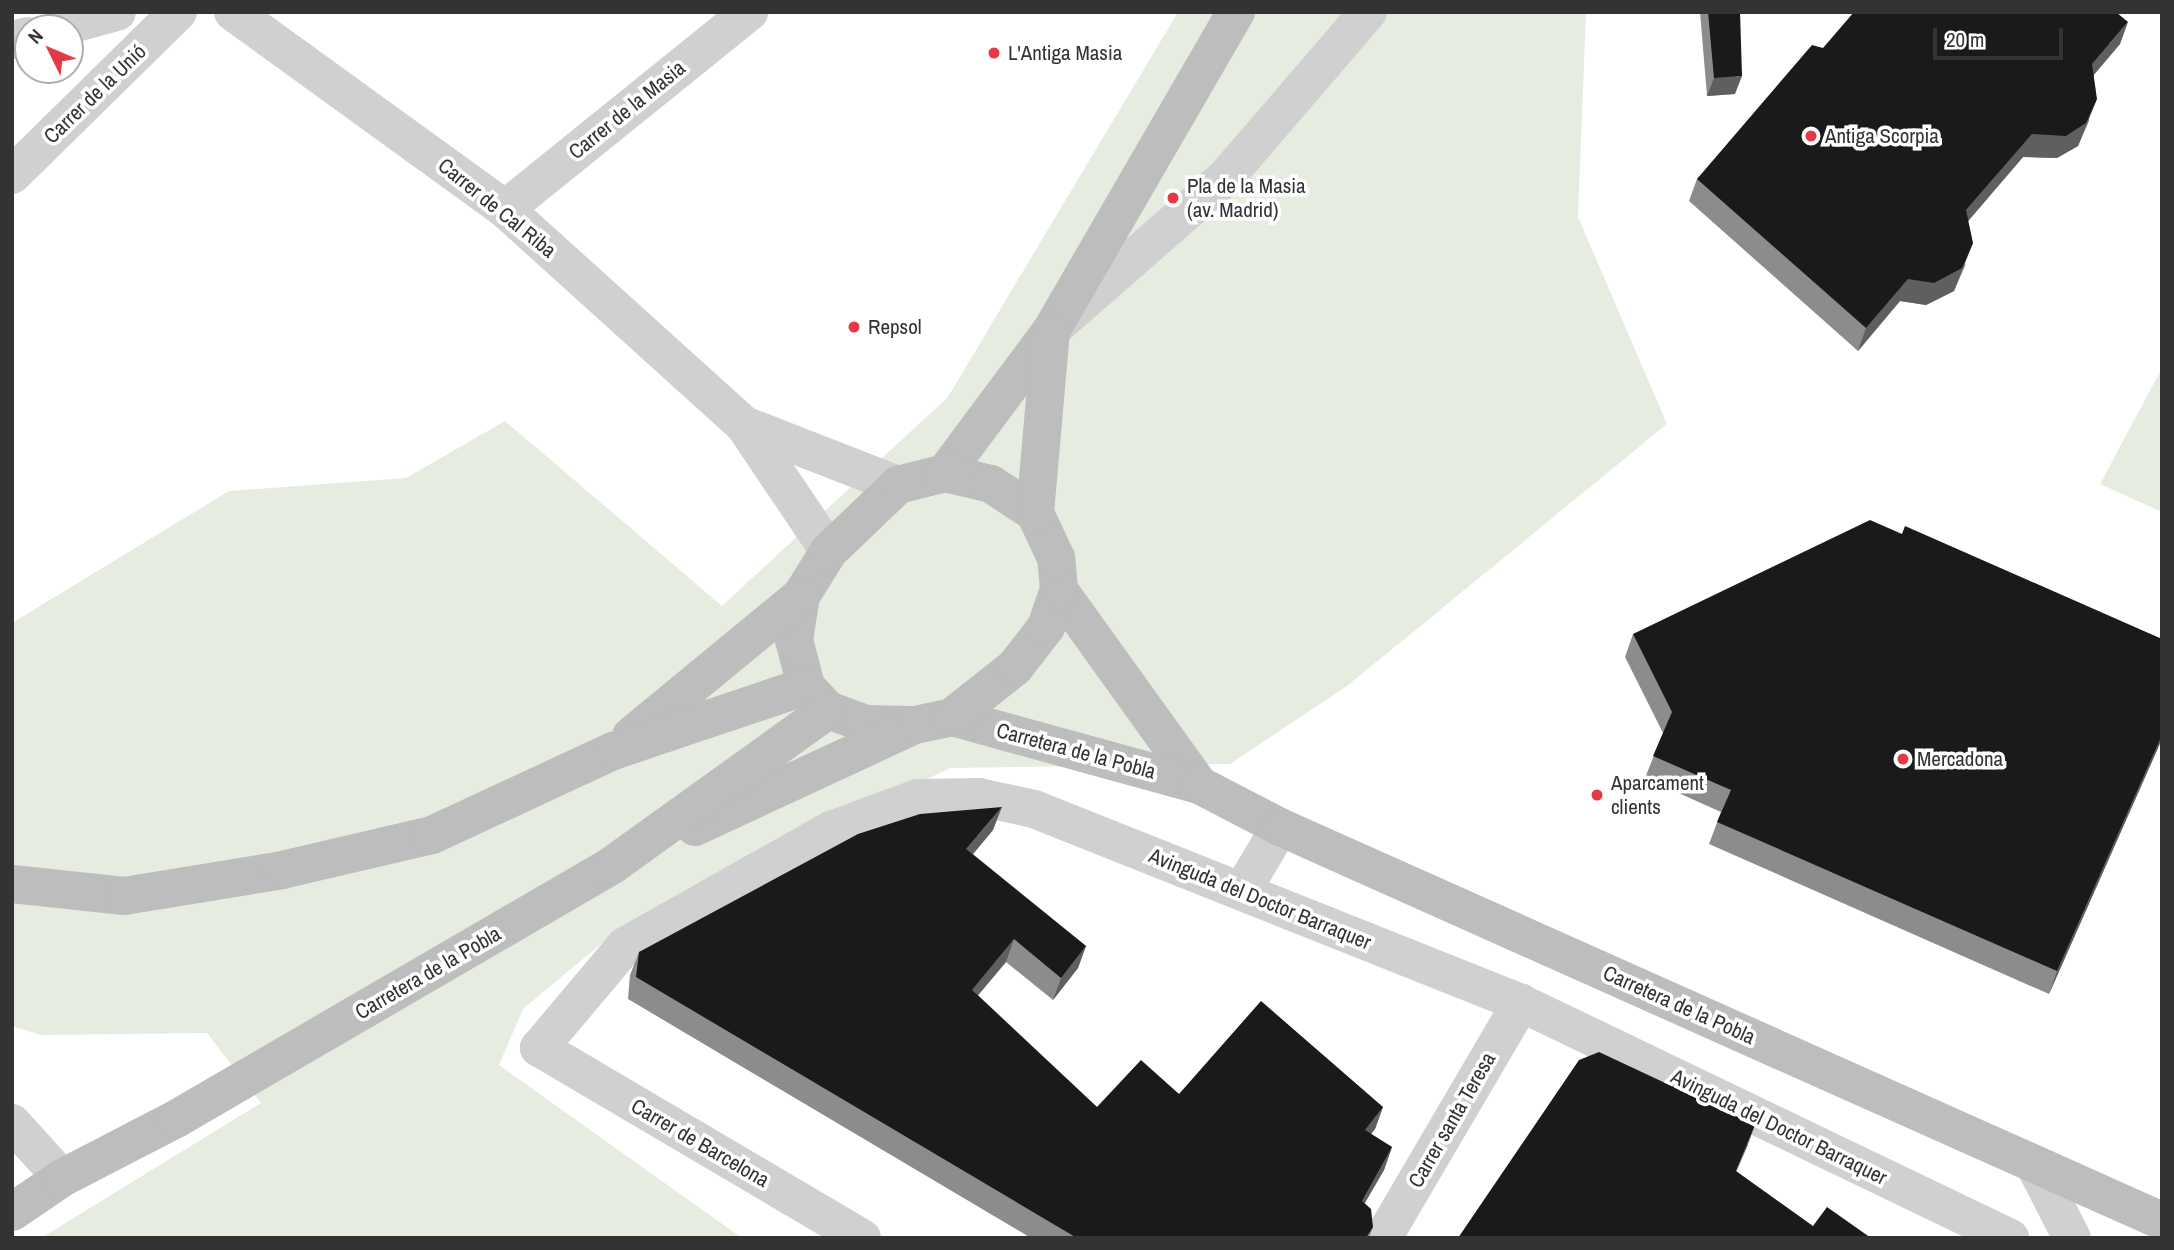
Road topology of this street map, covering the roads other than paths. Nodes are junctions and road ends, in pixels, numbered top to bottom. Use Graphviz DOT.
graph roads {
  1 [pos="117,12"];
  2 [pos="178,12"];
  3 [pos="233,12"];
  4 [pos="749,12"];
  5 [pos="1236,12"];
  6 [pos="1368,12"];
  7 [pos="84,21"];
  8 [pos="12,175"];
  9 [pos="505,209"];
  10 [pos="1051,331"];
  11 [pos="744,425"];
  12 [pos="945,473"];
  13 [pos="898,485"];
  14 [pos="1035,513"];
  15 [pos="829,551"];
  16 [pos="1059,590"];
  17 [pos="801,596"];
  18 [pos="817,698"];
  19 [pos="952,717"];
  20 [pos="915,725"];
  21 [pos="614,751"];
  22 [pos="1199,785"];
  23 [pos="1280,827"];
  24 [pos="611,866"];
  25 [pos="12,884"];
  26 [pos="1241,891"];
  27 [pos="1521,1003"];
  28 [pos="539,1048"];
  29 [pos="12,1123"];
  30 [pos="2034,1164"];
  31 [pos="62,1178"];
  32 [pos="12,1212"];
  33 [pos="2162,1221"];
  34 [pos="862,1238"];
  35 [pos="1383,1238"];
  36 [pos="2010,1238"];
  37 [pos="2072,1238"];
  1 -- 7 [label="street"];
  2 -- 8 [label="street, Carrer de la Unió"];
  3 -- 9 [label="street, Carrer de Cal Riba"];
  4 -- 9 [label="street, Carrer de la Masia"];
  5 -- 10 [label="street"];
  6 -- 10 [label="street"];
  9 -- 11 [label="street, Carrer de Cal Riba"];
  10 -- 12 [label="street"];
  10 -- 14 [label="street"];
  11 -- 13 [label="street, Carrer de Cal Riba"];
  11 -- 15 [label="street, Carrer de Cal Riba"];
  12 -- 13 [label="street"];
  12 -- 14 [label="street"];
  13 -- 15 [label="street"];
  14 -- 16 [label="street"];
  15 -- 17 [label="street"];
  16 -- 19 [label="street"];
  16 -- 22 [label="street, Carretera de la Pobla"];
  17 -- 18 [label="street"];
  17 -- 21 [label="street"];
  18 -- 20 [label="street"];
  18 -- 21 [label="street"];
  18 -- 24 [label="street, Carretera de la Pobla"];
  19 -- 20 [label="street"];
  19 -- 22 [label="street, Carretera de la Pobla"];
  20 -- 24 [label="street"];
  21 -- 25 [label="street"];
  22 -- 23 [label="street, Carretera de la Pobla"];
  23 -- 26 [label="street"];
  23 -- 30 [label="street, Carretera de la Pobla"];
  24 -- 31 [label="street, Carretera de la Pobla"];
  26 -- 27 [label="street, Avinguda del Doctor Barraquer"];
  26 -- 28 [label="street, Avinguda del Doctor Barraquer"];
  27 -- 35 [label="street, Carrer santa Teresa"];
  27 -- 36 [label="street, Avinguda del Doctor Barraquer"];
  28 -- 34 [label="street, Carrer de Barcelona"];
  29 -- 31 [label="street"];
  30 -- 33 [label="street, Carretera de la Pobla"];
  30 -- 37 [label="street"];
  31 -- 32 [label="street, Carretera de la Pobla"];
}
